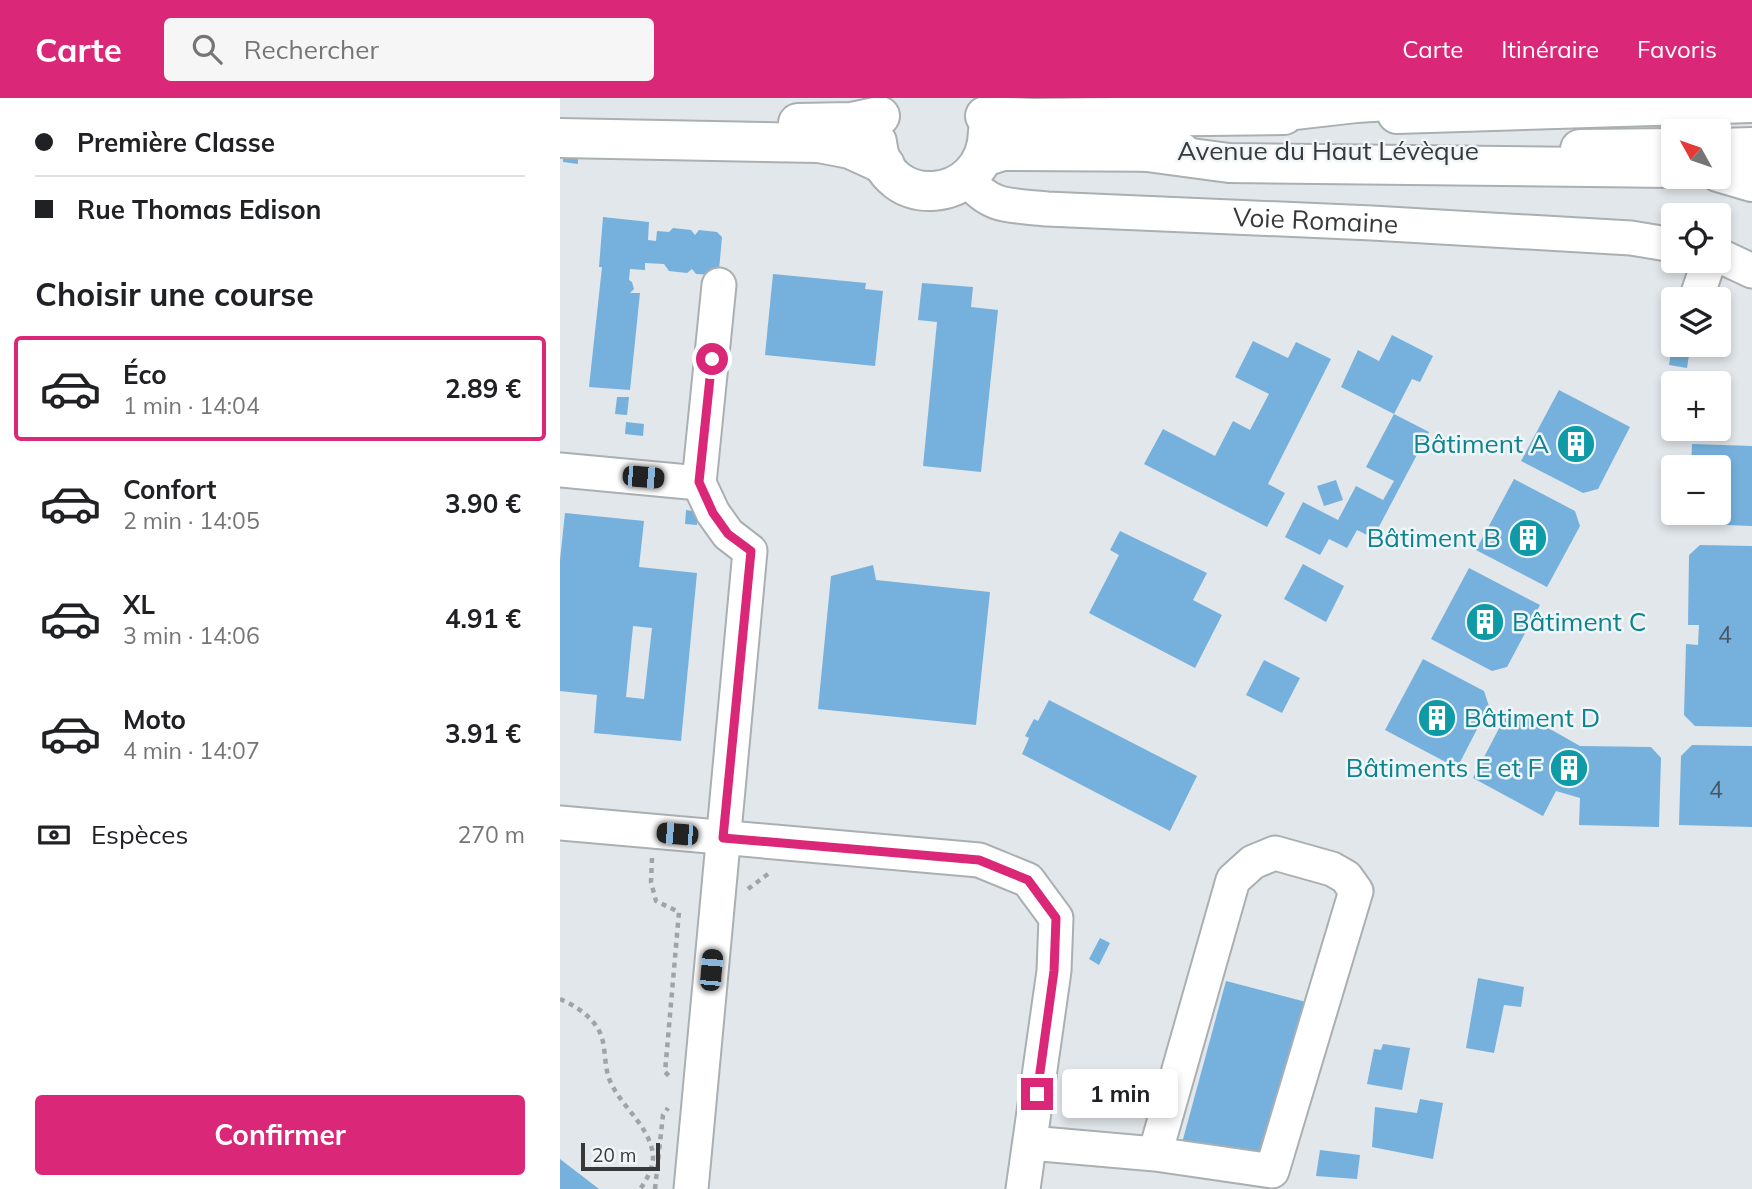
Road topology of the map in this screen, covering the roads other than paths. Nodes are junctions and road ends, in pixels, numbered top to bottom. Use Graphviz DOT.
graph roads {
  1 [pos="1438,98"];
  2 [pos="1752,103"];
  3 [pos="886,107"];
  4 [pos="979,107"];
  5 [pos="1251,115"];
  6 [pos="560,118"];
  7 [pos="560,138"];
  8 [pos="1752,147"];
  9 [pos="1661,148"];
  10 [pos="1731,148"];
  11 [pos="1147,152"];
  12 [pos="884,165"];
  13 [pos="976,168"];
  14 [pos="1661,169"];
  15 [pos="1731,176"];
  16 [pos="1752,182"];
  17 [pos="1661,243"];
  18 [pos="1731,261"];
  19 [pos="1752,271"];
  20 [pos="719,285"];
  21 [pos="560,470"];
  22 [pos="699,482"];
  23 [pos="560,823"];
  24 [pos="723,838"];
  25 [pos="1030,1143"];
  26 [pos="1154,1154"];
  27 [pos="691,1189"];
  28 [pos="1023,1189"];
  1 -- 5 [label="main road"];
  2 -- 5 [label="main road, Avenue du Haut Lévèque"];
  3 -- 6 [label="main road"];
  3 -- 12 [label="main road"];
  4 -- 5 [label="main road, Avenue du Haut Lévèque"];
  4 -- 13 [label="main road"];
  7 -- 12 [label="main road"];
  8 -- 10 [label="main road"];
  9 -- 11 [label="main road, Avenue du Haut Lévèque"];
  11 -- 13 [label="main road, Avenue du Haut Lévèque"];
  11 -- 14 [label="main road"];
  12 -- 13 [label="main road, Avenue du Haut Lévèque"];
  13 -- 17 [label="street, Voie Romaine"];
  15 -- 16 [label="main road"];
  18 -- 19 [label="street"];
  20 -- 22 [label="street"];
  21 -- 22 [label="street"];
  22 -- 24 [label="street"];
  23 -- 24 [label="street"];
  24 -- 25 [label="street"];
  24 -- 27 [label="street"];
  25 -- 26 [label="street"];
  25 -- 28 [label="street"];
  26 -- 26 [label="street"];
}
